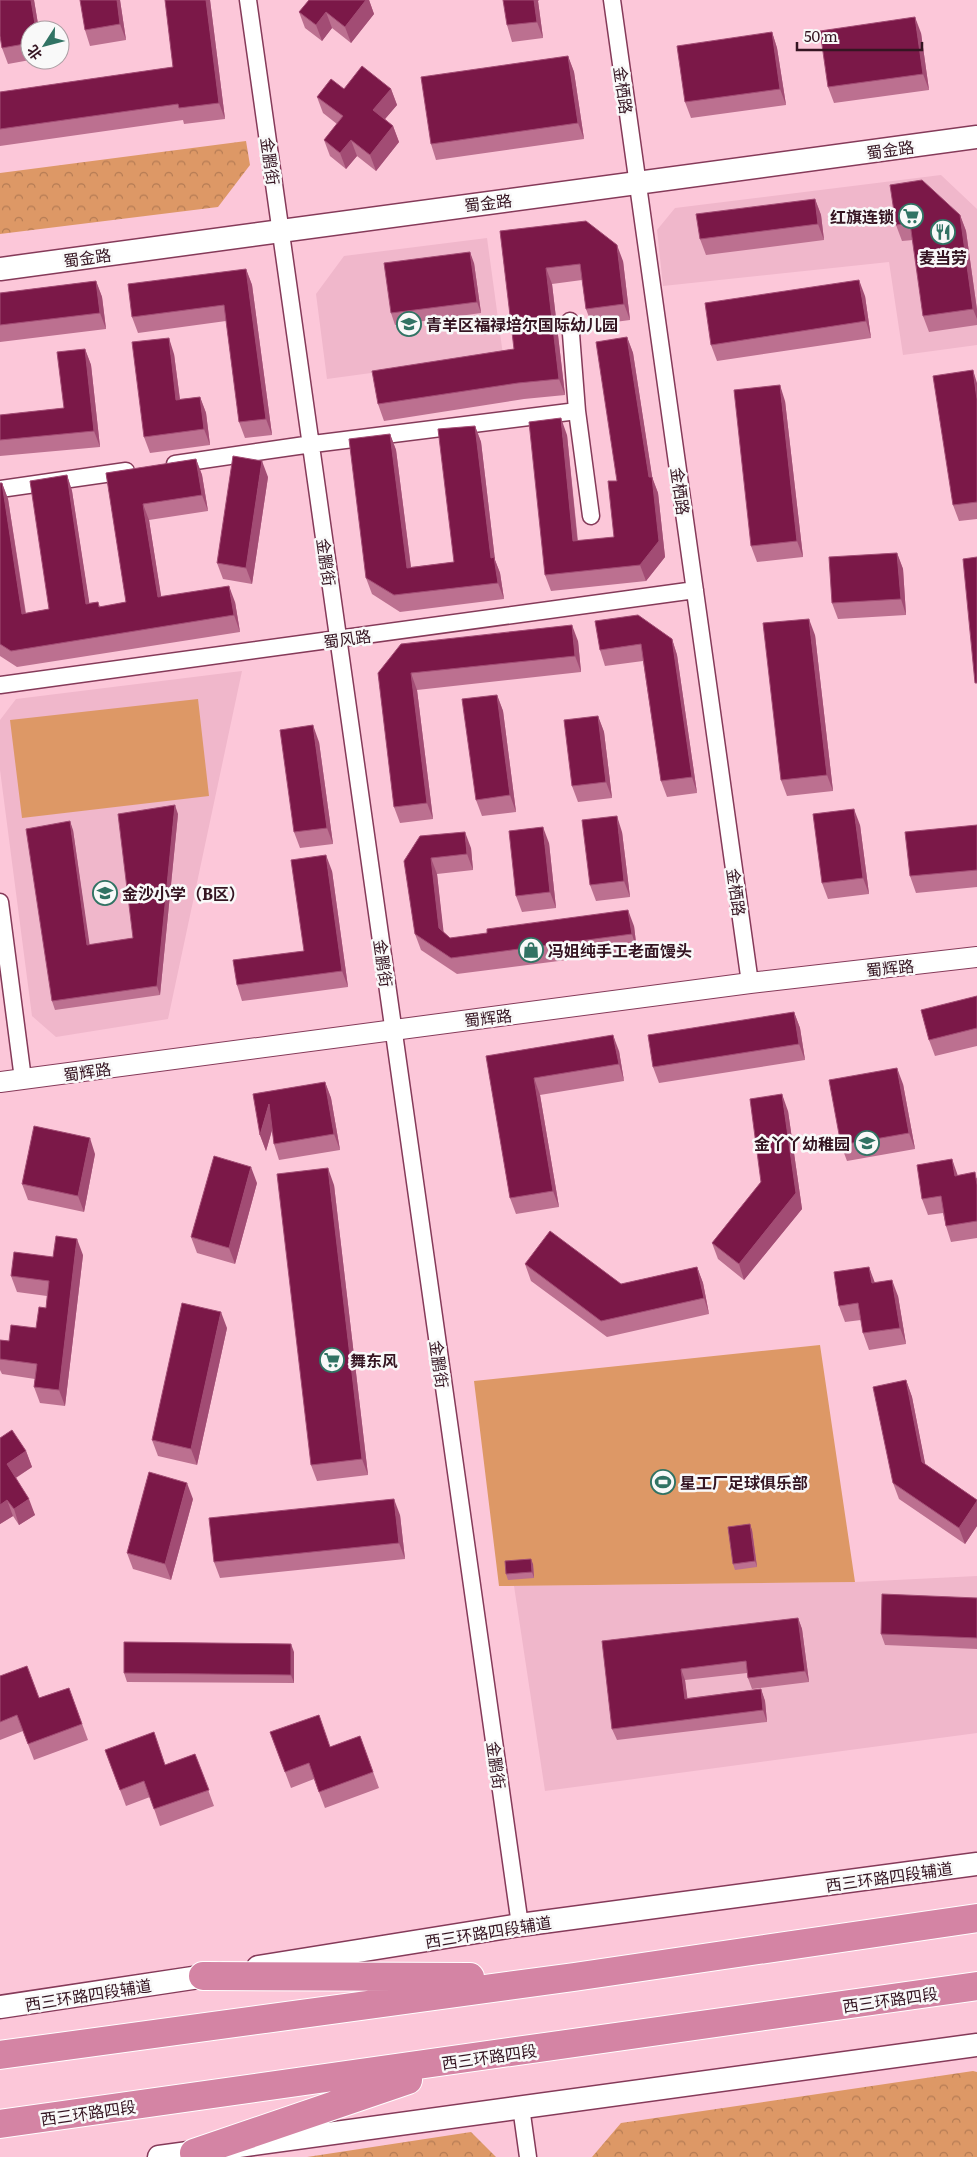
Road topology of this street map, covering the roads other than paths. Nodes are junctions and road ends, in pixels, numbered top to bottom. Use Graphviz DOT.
graph roads {
  1 [pos="248,0"];
  2 [pos="612,0"];
  3 [pos="977,138"];
  4 [pos="637,183"];
  5 [pos="280,230"];
  6 [pos="0,269"];
  7 [pos="570,321"];
  8 [pos="577,411"];
  9 [pos="310,444"];
  10 [pos="158,466"];
  11 [pos="138,469"];
  12 [pos="0,489"];
  13 [pos="591,516"];
  14 [pos="694,590"];
  15 [pos="338,639"];
  16 [pos="0,685"];
  17 [pos="0,902"];
  18 [pos="977,957"];
  19 [pos="750,983"];
  20 [pos="393,1030"];
  21 [pos="23,1080"];
  22 [pos="0,1082"];
  23 [pos="977,1864"];
  24 [pos="977,1918"];
  25 [pos="520,1926"];
  26 [pos="203,1976"];
  27 [pos="574,1977"];
  28 [pos="977,1986"];
  29 [pos="0,2007"];
  30 [pos="977,2045"];
  31 [pos="0,2055"];
  32 [pos="472,2058"];
  33 [pos="521,2107"];
  34 [pos="0,2124"];
  35 [pos="194,2152"];
  36 [pos="160,2157"];
  37 [pos="528,2157"];
  1 -- 5 [label="street, 金鹏街"];
  2 -- 4 [label="street, 金栖路"];
  3 -- 4 [label="main road, 蜀金路"];
  4 -- 5 [label="main road, 蜀金路"];
  4 -- 14 [label="street, 金栖路"];
  5 -- 6 [label="main road, 蜀金路"];
  5 -- 9 [label="street, 金鹏街"];
  7 -- 8 [label="street"];
  8 -- 9 [label="street"];
  8 -- 13 [label="street"];
  9 -- 10 [label="street"];
  9 -- 15 [label="street, 金鹏街"];
  11 -- 12 [label="street"];
  14 -- 15 [label="street, 蜀风路"];
  14 -- 19 [label="street, 金栖路"];
  15 -- 16 [label="street, 蜀风路"];
  15 -- 20 [label="street, 金鹏街"];
  17 -- 21 [label="street"];
  18 -- 19 [label="street, 蜀辉路"];
  19 -- 20 [label="street, 蜀辉路"];
  20 -- 21 [label="street, 蜀辉路"];
  20 -- 25 [label="street, 金鹏街"];
  21 -- 22 [label="street, 蜀辉路"];
  23 -- 25 [label="main road, 西三环路四段辅道"];
  24 -- 27 [label="highway"];
  25 -- 26 [label="main road, 西三环路四段辅道"];
  26 -- 27 [label="highway"];
  26 -- 29 [label="main road, 西三环路四段辅道"];
  27 -- 31 [label="highway"];
  28 -- 32 [label="highway, 西三环路四段"];
  30 -- 33 [label="main road"];
  32 -- 34 [label="highway, 西三环路四段"];
  32 -- 35 [label="highway"];
  33 -- 35 [label="main road"];
  33 -- 37 [label="street"];
  35 -- 36 [label="main road"];
}
